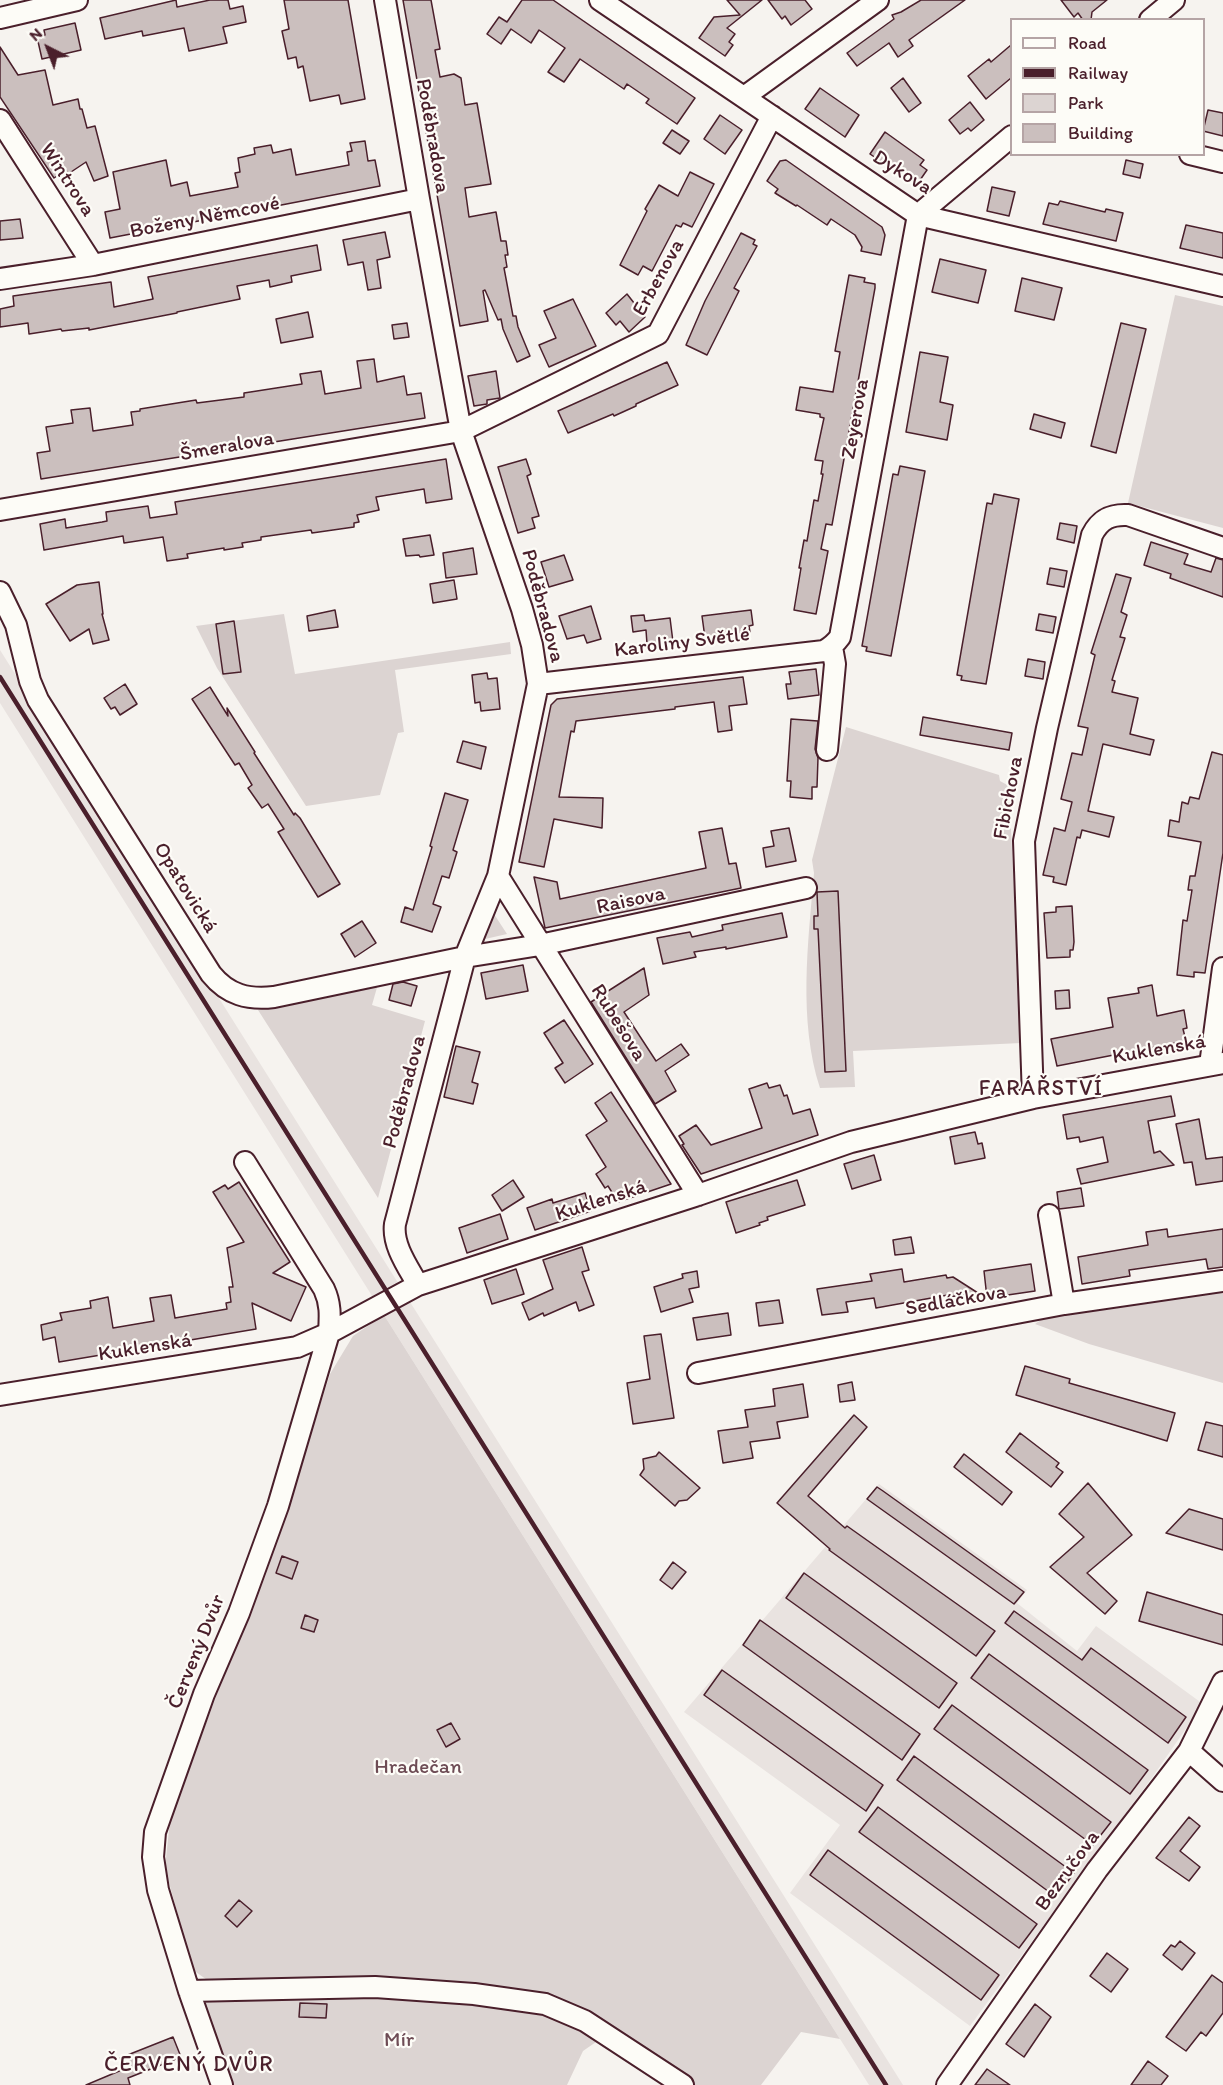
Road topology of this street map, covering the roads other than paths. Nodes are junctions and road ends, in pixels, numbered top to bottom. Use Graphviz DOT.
graph roads {
  1 [pos="77,0"];
  2 [pos="385,0"];
  3 [pos="600,0"];
  4 [pos="878,0"];
  5 [pos="1174,0"];
  6 [pos="0,18"];
  7 [pos="1152,18"];
  8 [pos="744,97"];
  9 [pos="772,116"];
  10 [pos="0,120"];
  11 [pos="1010,137"];
  12 [pos="1198,156"];
  13 [pos="1223,162"];
  14 [pos="419,199"];
  15 [pos="918,215"];
  16 [pos="93,265"];
  17 [pos="0,279"];
  18 [pos="1223,286"];
  19 [pos="461,431"];
  20 [pos="0,510"];
  21 [pos="1223,548"];
  22 [pos="0,592"];
  23 [pos="832,647"];
  24 [pos="538,684"];
  25 [pos="827,750"];
  26 [pos="498,876"];
  27 [pos="806,888"];
  28 [pos="540,945"];
  29 [pos="465,957"];
  30 [pos="1223,968"];
  31 [pos="1216,1064"];
  32 [pos="1033,1098"];
  33 [pos="245,1162"];
  34 [pos="698,1195"];
  35 [pos="1048,1215"];
  36 [pos="1223,1281"];
  37 [pos="418,1285"];
  38 [pos="1064,1304"];
  39 [pos="329,1333"];
  40 [pos="698,1373"];
  41 [pos="0,1395"];
  42 [pos="1223,1682"];
  43 [pos="1189,1750"];
  44 [pos="1223,1781"];
  45 [pos="189,1991"];
  46 [pos="222,2085"];
  47 [pos="683,2085"];
  48 [pos="947,2085"];
  1 -- 6 [label="street"];
  2 -- 14 [label="street, Poděbradova"];
  3 -- 8 [label="street, Dykova"];
  4 -- 8 [label="street"];
  5 -- 7 [label="street"];
  8 -- 9 [label="street, Dykova"];
  9 -- 15 [label="street, Dykova"];
  9 -- 19 [label="street, Erbenova"];
  10 -- 16 [label="street, Wintrova"];
  11 -- 15 [label="street"];
  12 -- 13 [label="street"];
  14 -- 16 [label="street, Boženy Němcové"];
  14 -- 19 [label="street, Poděbradova"];
  15 -- 18 [label="street, Dykova"];
  15 -- 23 [label="street, Zeyerova"];
  16 -- 17 [label="street, Boženy Němcové"];
  19 -- 20 [label="street, Šmeralova"];
  19 -- 24 [label="street, Poděbradova"];
  21 -- 32 [label="street, Fibichova"];
  22 -- 29 [label="street, Opatovická"];
  23 -- 24 [label="street, Karoliny Světlé"];
  23 -- 25 [label="street, Zeyerova"];
  24 -- 26 [label="street, Poděbradova"];
  26 -- 28 [label="street, Rubešova"];
  26 -- 29 [label="street, Poděbradova"];
  27 -- 28 [label="street, Raisova"];
  28 -- 29 [label="street, Raisova"];
  28 -- 34 [label="street, Rubešova"];
  29 -- 37 [label="street, Poděbradova"];
  30 -- 31 [label="street"];
  31 -- 32 [label="street, Kuklenská"];
  32 -- 34 [label="street, Kuklenská"];
  33 -- 39 [label="street"];
  34 -- 37 [label="street, Kuklenská"];
  35 -- 38 [label="street"];
  36 -- 38 [label="street, Sedláčkova"];
  37 -- 39 [label="street, Kuklenská"];
  38 -- 40 [label="street, Sedláčkova"];
  39 -- 41 [label="street, Kuklenská"];
  39 -- 45 [label="street, Červený Dvůr"];
  42 -- 43 [label="street, Bezručova"];
  43 -- 44 [label="street"];
  43 -- 48 [label="street, Bezručova"];
  45 -- 46 [label="street, Červený Dvůr"];
  45 -- 47 [label="street"];
}
